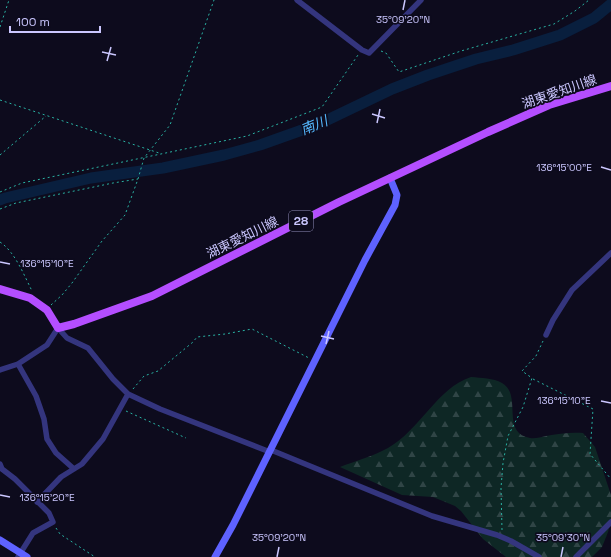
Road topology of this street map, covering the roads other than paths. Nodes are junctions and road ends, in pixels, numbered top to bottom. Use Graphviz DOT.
graph roads {
  1 [pos="297,0"];
  2 [pos="421,0"];
  3 [pos="611,86"];
  4 [pos="390,178"];
  5 [pos="611,253"];
  6 [pos="0,289"];
  7 [pos="58,328"];
  8 [pos="546,335"];
  9 [pos="18,364"];
  10 [pos="0,370"];
  11 [pos="128,394"];
  12 [pos="271,451"];
  13 [pos="0,464"];
  14 [pos="74,469"];
  15 [pos="37,502"];
  16 [pos="611,522"];
  17 [pos="0,540"];
  18 [pos="22,556"];
  19 [pos="215,557"];
  20 [pos="539,557"];
  21 [pos="576,557"];
  1 -- 2 [label="street"];
  3 -- 4 [label="main road, 湖東愛知川線 / 28"];
  4 -- 7 [label="main road, 湖東愛知川線 / 28"];
  4 -- 12 [label="street"];
  5 -- 8 [label="street"];
  6 -- 7 [label="main road"];
  7 -- 9 [label="street"];
  7 -- 11 [label="street"];
  9 -- 10 [label="street"];
  9 -- 14 [label="street"];
  11 -- 12 [label="street"];
  11 -- 14 [label="street"];
  12 -- 19 [label="street"];
  12 -- 20 [label="street"];
  13 -- 15 [label="street"];
  14 -- 15 [label="street"];
  15 -- 18 [label="street"];
  16 -- 21 [label="street"];
  17 -- 18 [label="street"];
}
